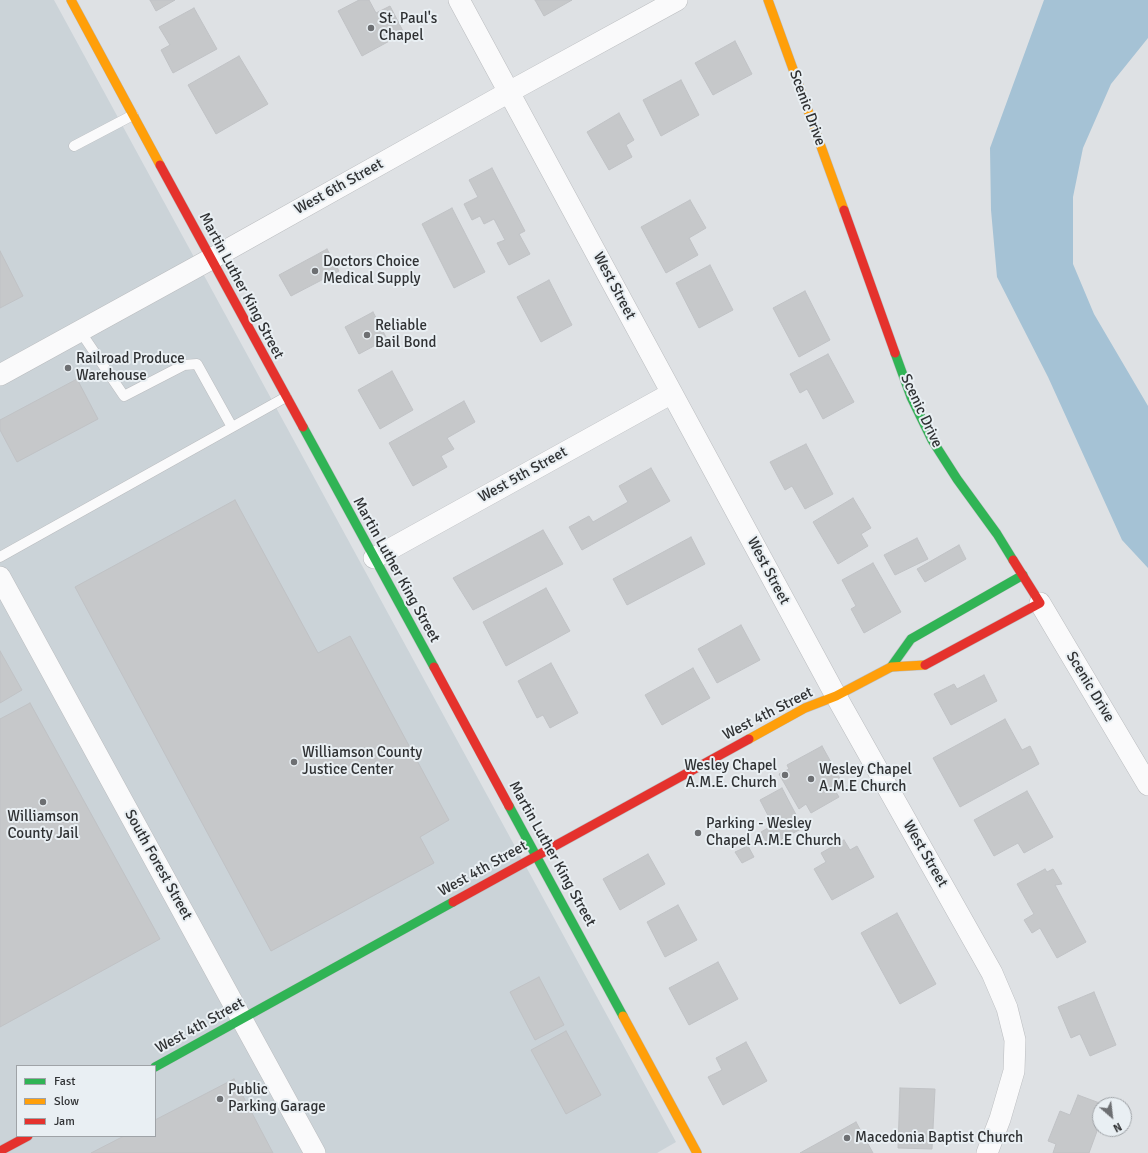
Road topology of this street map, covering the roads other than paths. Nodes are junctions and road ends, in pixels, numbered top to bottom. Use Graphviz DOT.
graph roads {
  1 [pos="71,0"];
  2 [pos="459,0"];
  3 [pos="677,0"];
  4 [pos="768,0"];
  5 [pos="509,92"];
  6 [pos="133,115"];
  7 [pos="74,146"];
  8 [pos="211,259"];
  9 [pos="80,331"];
  10 [pos="0,375"];
  11 [pos="672,393"];
  12 [pos="286,397"];
  13 [pos="232,427"];
  14 [pos="0,557"];
  15 [pos="374,558"];
  16 [pos="1023,575"];
  17 [pos="0,577"];
  18 [pos="1040,603"];
  19 [pos="891,667"];
  20 [pos="836,696"];
  21 [pos="1148,785"];
  22 [pos="536,856"];
  23 [pos="242,1020"];
  24 [pos="156,1066"];
  25 [pos="26,1137"];
  26 [pos="0,1151"];
  27 [pos="316,1153"];
  28 [pos="697,1153"];
  29 [pos="988,1153"];
  1 -- 6 [label="street, Martin Luther King Street"];
  2 -- 5 [label="street, West Street"];
  3 -- 5 [label="street, West 6th Street"];
  4 -- 16 [label="street, Scenic Drive"];
  5 -- 8 [label="street, West 6th Street"];
  5 -- 11 [label="street, West Street"];
  6 -- 7 [label="lane"];
  6 -- 8 [label="street, Martin Luther King Street"];
  8 -- 9 [label="street, West 6th Street"];
  8 -- 12 [label="street, Martin Luther King Street"];
  9 -- 10 [label="street, West 6th Street"];
  9 -- 13 [label="lane"];
  11 -- 15 [label="street, West 5th Street"];
  11 -- 20 [label="street, West Street"];
  12 -- 13 [label="lane"];
  12 -- 15 [label="street, Martin Luther King Street"];
  13 -- 14 [label="lane"];
  15 -- 22 [label="street, Martin Luther King Street"];
  16 -- 18 [label="street, Scenic Drive"];
  16 -- 19 [label="street, West 4th Street"];
  17 -- 23 [label="street, South Forest Street"];
  18 -- 19 [label="street, West 4th Street"];
  18 -- 21 [label="street, Scenic Drive"];
  19 -- 20 [label="street, West 4th Street"];
  20 -- 22 [label="street, West 4th Street"];
  20 -- 29 [label="street, West Street"];
  22 -- 23 [label="street, West 4th Street"];
  22 -- 28 [label="street, Martin Luther King Street"];
  23 -- 24 [label="street, West 4th Street"];
  23 -- 27 [label="street, South Forest Street"];
  25 -- 26 [label="street"];
}
